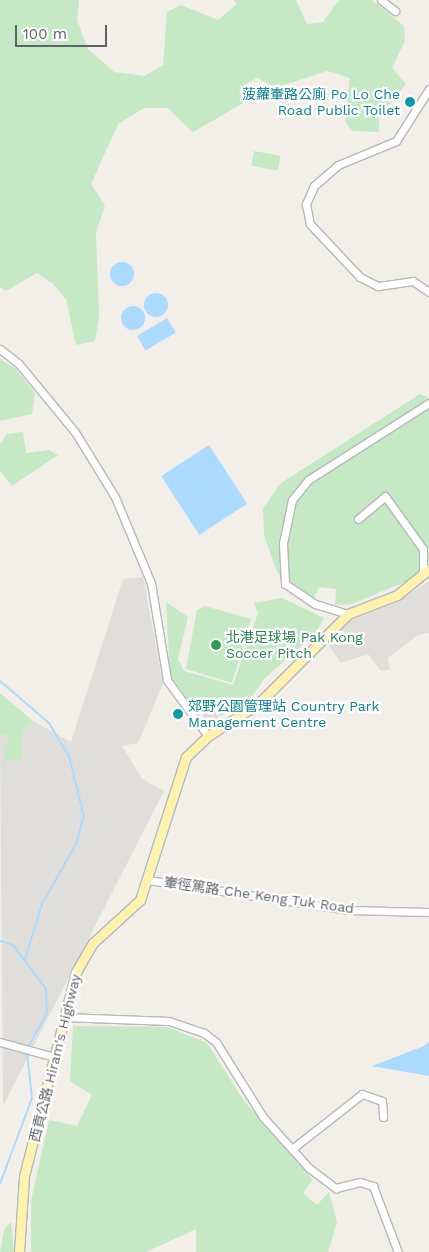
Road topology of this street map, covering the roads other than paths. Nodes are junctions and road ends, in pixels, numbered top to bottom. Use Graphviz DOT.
graph roads {
  1 [pos="381,0"];
  2 [pos="395,11"];
  3 [pos="429,89"];
  4 [pos="429,292"];
  5 [pos="0,349"];
  6 [pos="429,403"];
  7 [pos="358,518"];
  8 [pos="426,572"];
  9 [pos="348,614"];
  10 [pos="208,736"];
  11 [pos="148,880"];
  12 [pos="429,912"];
  13 [pos="64,1017"];
  14 [pos="0,1042"];
  15 [pos="54,1057"];
  16 [pos="383,1117"];
  17 [pos="292,1149"];
  18 [pos="20,1252"];
  19 [pos="398,1252"];
  1 -- 2 [label="street"];
  3 -- 4 [label="street"];
  5 -- 10 [label="street"];
  6 -- 9 [label="street"];
  7 -- 8 [label="street"];
  8 -- 9 [label="main road, 西貢公路 Hiram's Highway"];
  9 -- 10 [label="main road, 西貢公路 Hiram's Highway"];
  10 -- 11 [label="main road, 西貢公路 Hiram's Highway"];
  11 -- 12 [label="street, 輋徑篤路 Che Keng Tuk Road"];
  11 -- 13 [label="main road, 西貢公路 Hiram's Highway"];
  13 -- 15 [label="main road, 西貢公路 Hiram's Highway"];
  13 -- 17 [label="street"];
  14 -- 15 [label="street"];
  15 -- 18 [label="main road, 西貢公路 Hiram's Highway"];
  16 -- 17 [label="street"];
  17 -- 19 [label="street"];
}
